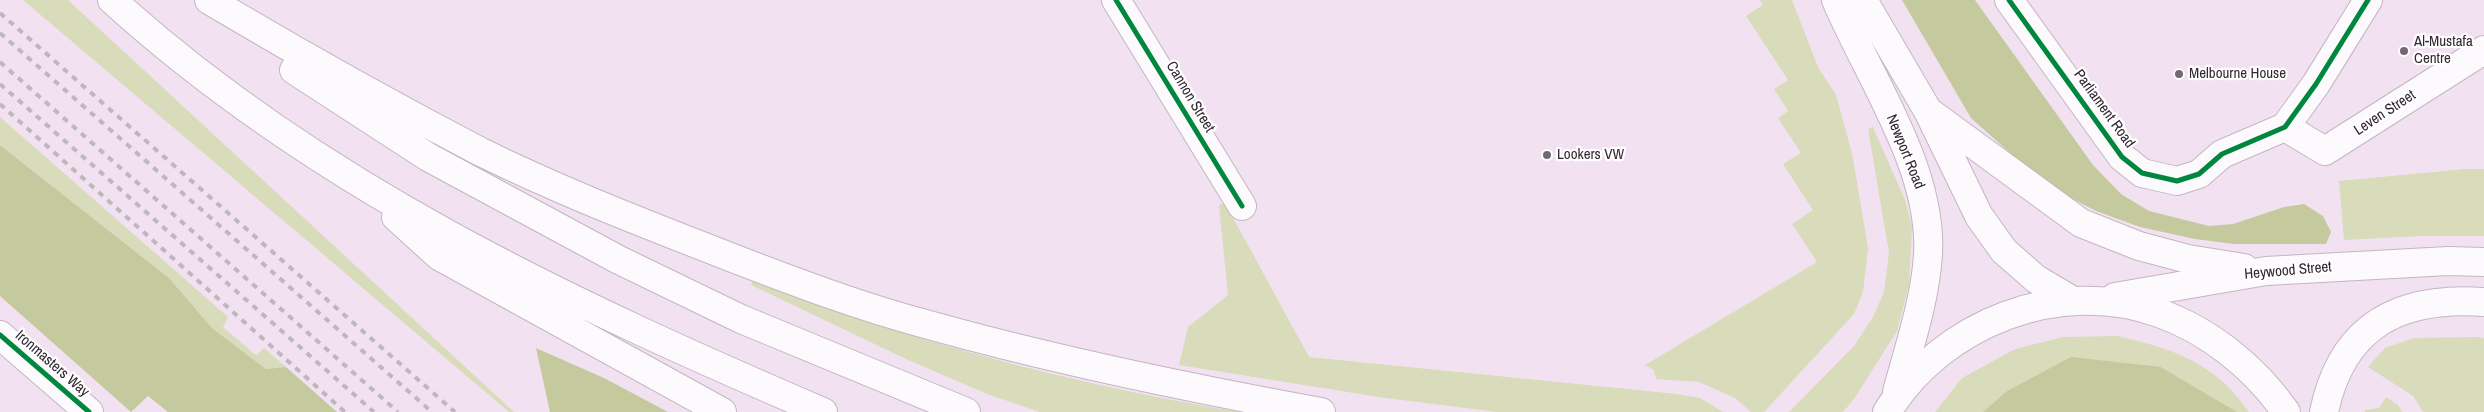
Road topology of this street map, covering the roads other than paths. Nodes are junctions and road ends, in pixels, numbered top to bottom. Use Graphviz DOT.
graph roads {
  1 [pos="112,0"];
  2 [pos="201,0"];
  3 [pos="209,0"];
  4 [pos="1116,0"];
  5 [pos="1836,0"];
  6 [pos="1863,0"];
  7 [pos="2009,0"];
  8 [pos="2368,0"];
  9 [pos="2484,50"];
  10 [pos="1928,111"];
  11 [pos="2284,127"];
  12 [pos="361,186"];
  13 [pos="1242,206"];
  14 [pos="2484,262"];
  15 [pos="2266,271"];
  16 [pos="2083,301"];
  17 [pos="2484,302"];
  18 [pos="0,335"];
  19 [pos="1891,406"];
  20 [pos="89,412"];
  21 [pos="722,412"];
  22 [pos="823,412"];
  23 [pos="966,412"];
  24 [pos="1321,412"];
  25 [pos="2286,412"];
  26 [pos="2324,412"];
  1 -- 12 [label="main road"];
  2 -- 23 [label="main road"];
  3 -- 24 [label="main road"];
  4 -- 13 [label="main road, Cannon Street"];
  5 -- 19 [label="main road, Newport Road"];
  6 -- 10 [label="main road"];
  7 -- 11 [label="main road, Parliament Road"];
  8 -- 11 [label="main road, Parliament Road"];
  9 -- 11 [label="main road, Leven Street"];
  10 -- 15 [label="main road"];
  10 -- 16 [label="main road"];
  12 -- 21 [label="main road"];
  12 -- 22 [label="main road"];
  14 -- 15 [label="main road, Heywood Street"];
  15 -- 16 [label="main road, Heywood Street"];
  16 -- 19 [label="main road, Heywood Street"];
  16 -- 25 [label="main road"];
  17 -- 26 [label="main road"];
  18 -- 20 [label="main road, Ironmasters Way"];
}
